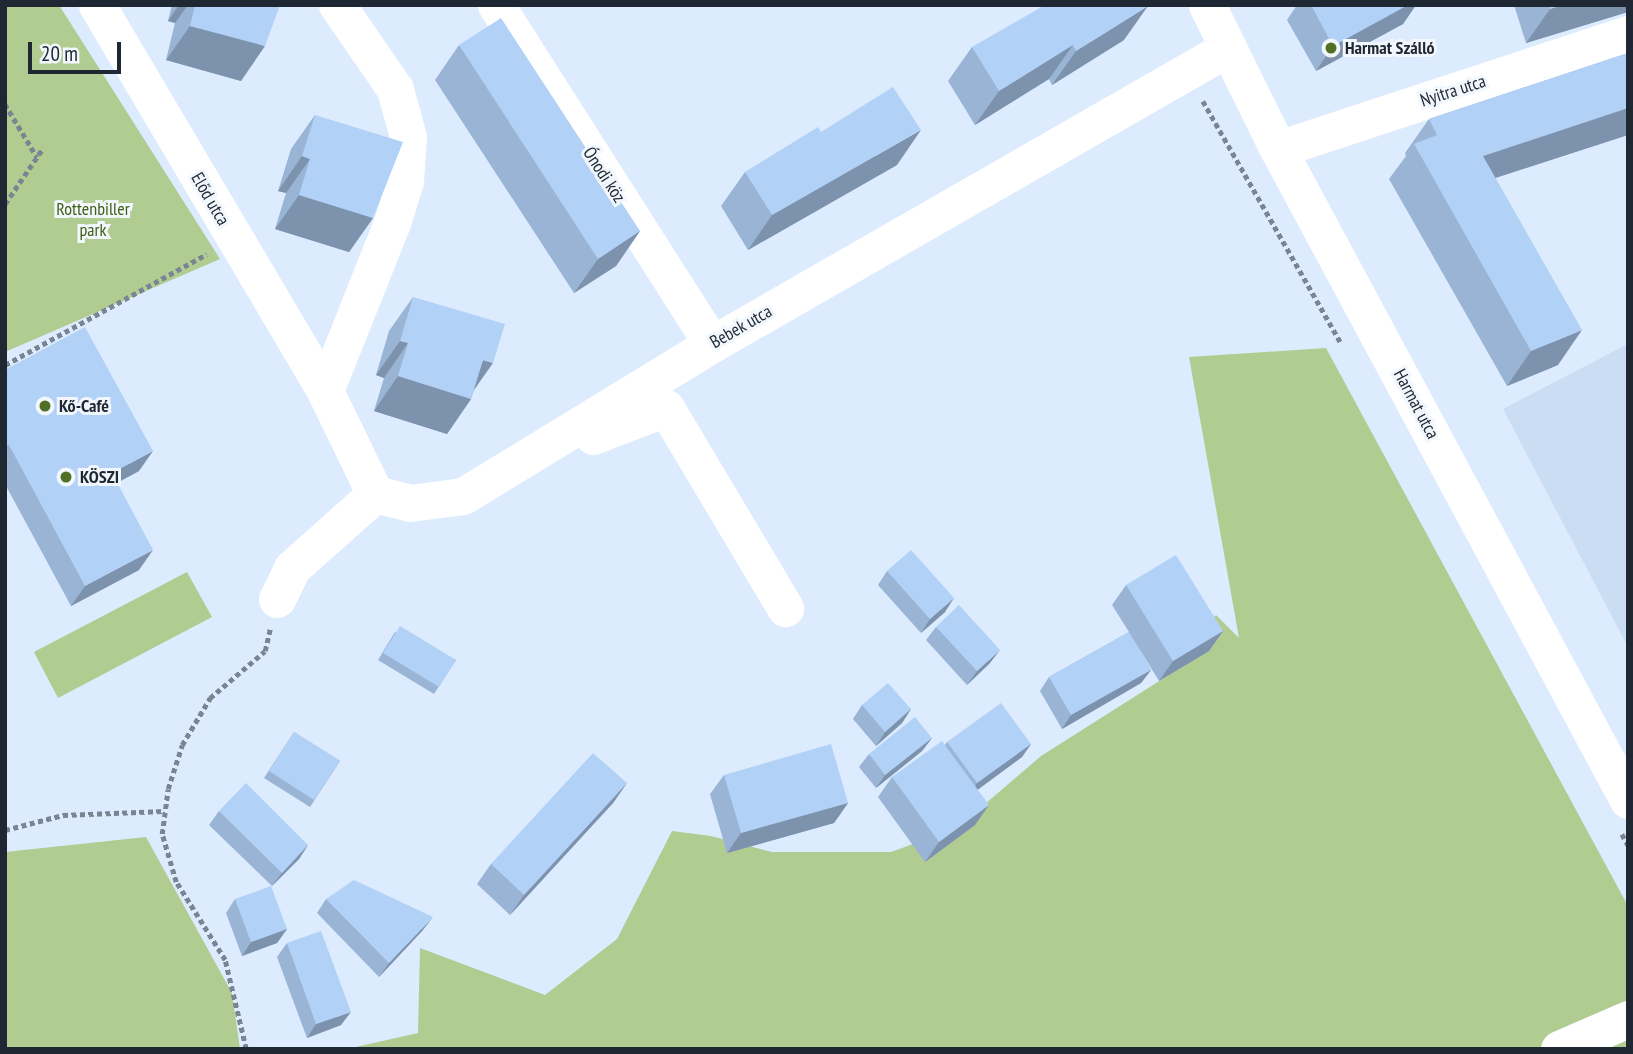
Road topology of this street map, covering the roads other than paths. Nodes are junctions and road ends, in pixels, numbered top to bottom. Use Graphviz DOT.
graph roads {
  1 [pos="97,5"];
  2 [pos="337,5"];
  3 [pos="496,5"];
  4 [pos="1207,5"];
  5 [pos="1628,34"];
  6 [pos="1228,48"];
  7 [pos="1278,149"];
  8 [pos="712,344"];
  9 [pos="325,391"];
  10 [pos="513,466"];
  11 [pos="375,494"];
  12 [pos="277,599"];
  13 [pos="785,608"];
  14 [pos="1628,800"];
  15 [pos="1628,1019"];
  16 [pos="1559,1049"];
  1 -- 9 [label="street, Előd utca"];
  2 -- 9 [label="street"];
  3 -- 8 [label="street, Ónodi köz"];
  4 -- 6 [label="street, Harmat utca"];
  5 -- 7 [label="street, Nyitra utca"];
  6 -- 7 [label="street, Harmat utca"];
  6 -- 8 [label="street, Bebek utca"];
  7 -- 14 [label="street, Harmat utca"];
  8 -- 10 [label="street, Bebek utca"];
  9 -- 11 [label="street, Előd utca"];
  10 -- 11 [label="street, Bebek utca"];
  10 -- 13 [label="street"];
  11 -- 12 [label="street"];
  15 -- 16 [label="street"];
}
